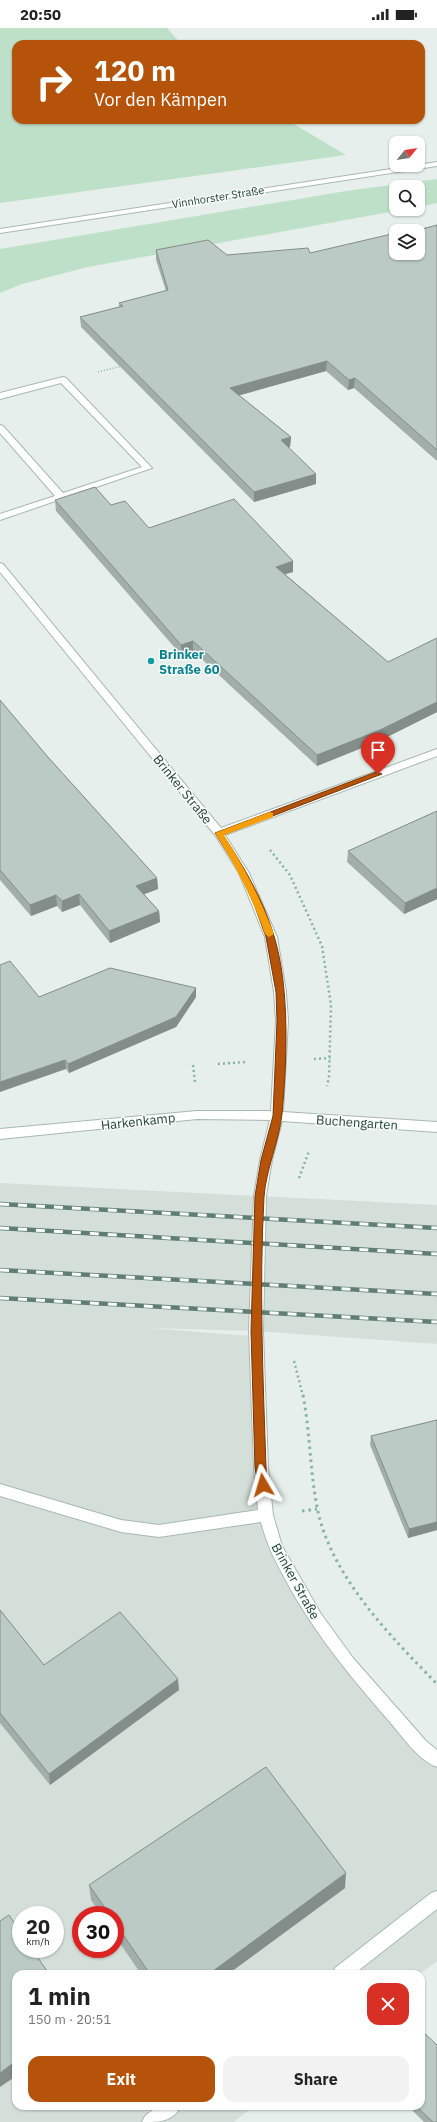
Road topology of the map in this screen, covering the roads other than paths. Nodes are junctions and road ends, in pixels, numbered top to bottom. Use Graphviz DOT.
graph roads {
  1 [pos="437,164"];
  2 [pos="0,231"];
  3 [pos="0,396"];
  4 [pos="0,428"];
  5 [pos="62,497"];
  6 [pos="0,517"];
  7 [pos="0,566"];
  8 [pos="437,752"];
  9 [pos="219,833"];
  10 [pos="277,1116"];
  11 [pos="437,1127"];
  12 [pos="0,1134"];
  13 [pos="0,1490"];
  14 [pos="266,1515"];
  15 [pos="437,1760"];
  16 [pos="437,1899"];
  17 [pos="346,1970"];
  18 [pos="167,2110"];
  19 [pos="151,2122"];
  1 -- 2 [label="street, Vinnhorster Straße"];
  3 -- 5 [label="street"];
  4 -- 5 [label="street"];
  5 -- 6 [label="street"];
  7 -- 9 [label="street, Brinker Straße"];
  8 -- 9 [label="street"];
  9 -- 10 [label="street, Brinker Straße"];
  10 -- 11 [label="street, Buchengarten"];
  10 -- 12 [label="street, Harkenkamp"];
  10 -- 14 [label="street, Brinker Straße"];
  13 -- 14 [label="street"];
  14 -- 15 [label="street, Brinker Straße"];
  16 -- 17 [label="street"];
  18 -- 19 [label="street"];
}
